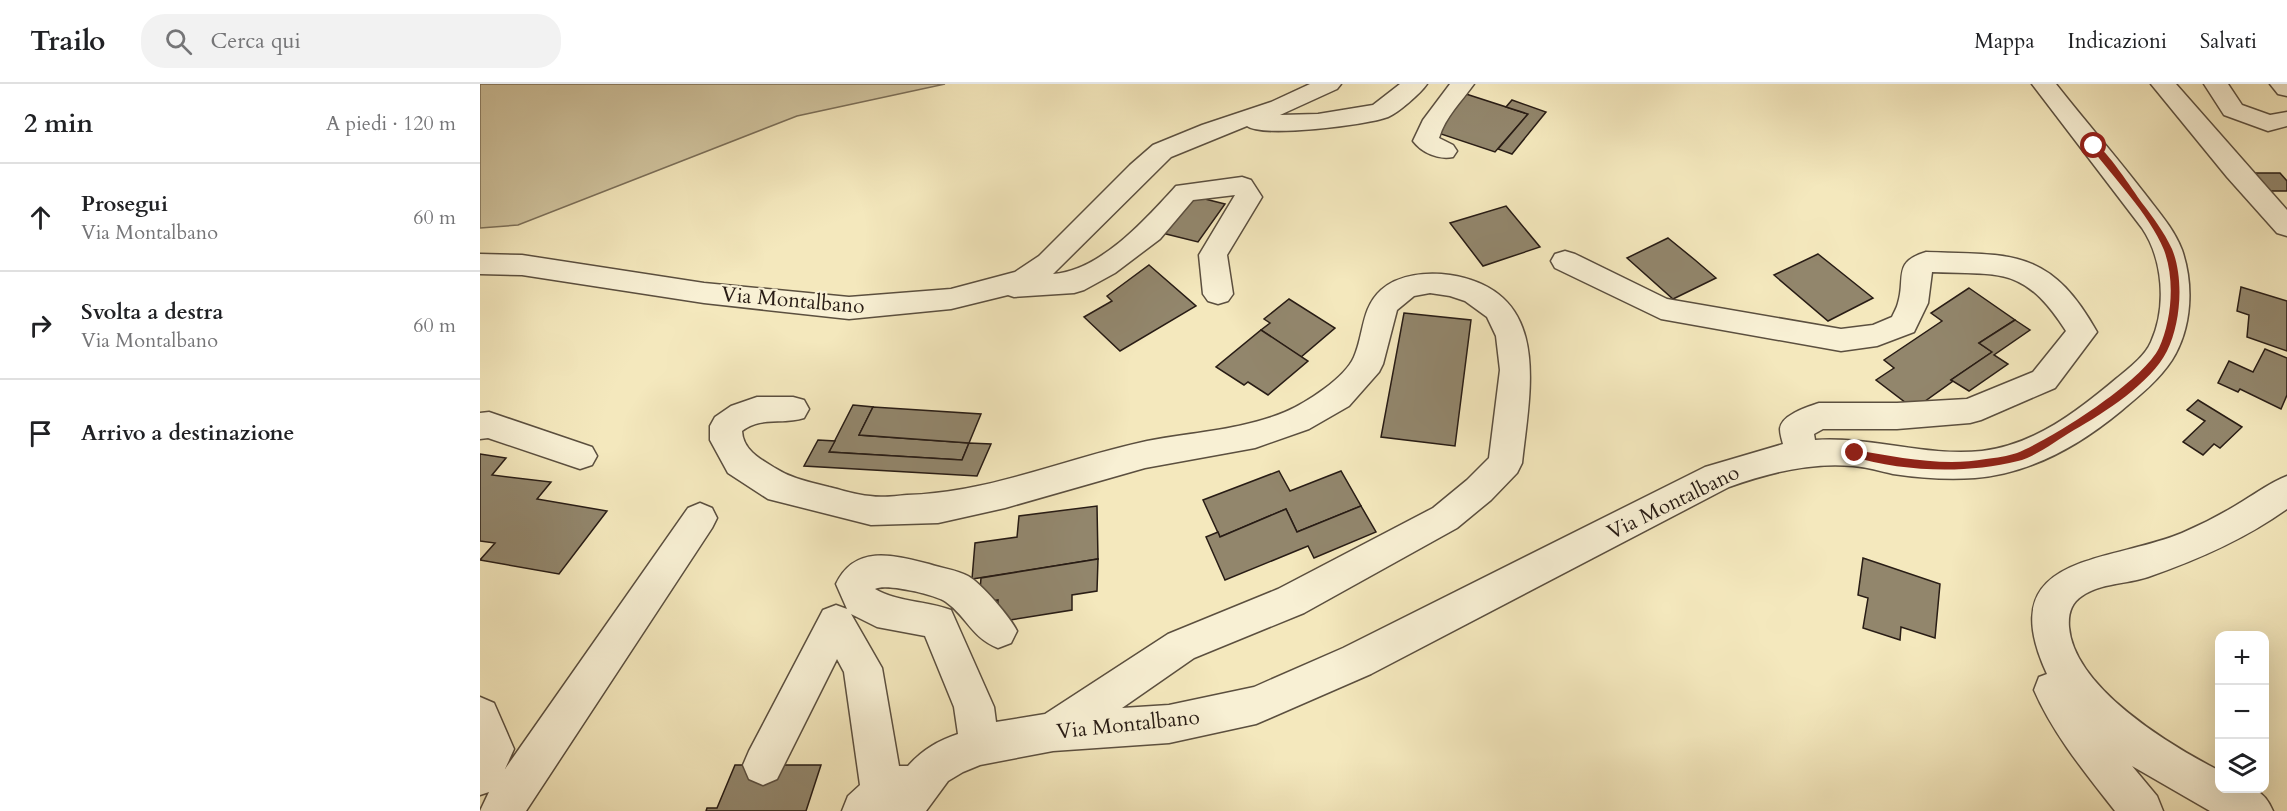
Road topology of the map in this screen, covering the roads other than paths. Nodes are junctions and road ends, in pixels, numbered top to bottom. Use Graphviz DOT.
graph roads {
  1 [pos="1329,84"];
  2 [pos="1415,84"];
  3 [pos="1462,84"];
  4 [pos="2044,84"];
  5 [pos="2163,84"];
  6 [pos="2216,84"];
  7 [pos="2282,84"];
  8 [pos="2287,89"];
  9 [pos="2287,119"];
  10 [pos="1234,123"];
  11 [pos="1444,151"];
  12 [pos="2287,227"];
  13 [pos="1565,261"];
  14 [pos="480,264"];
  15 [pos="998,288"];
  16 [pos="1218,294"];
  17 [pos="793,409"];
  18 [pos="480,426"];
  19 [pos="1801,453"];
  20 [pos="580,456"];
  21 [pos="2287,490"];
  22 [pos="700,518"];
  23 [pos="998,631"];
  24 [pos="2076,686"];
  25 [pos="480,716"];
  26 [pos="1053,732"];
  27 [pos="980,745"];
  28 [pos="763,765"];
  29 [pos="480,775"];
  30 [pos="893,798"];
  31 [pos="501,811"];
  32 [pos="2142,811"];
  33 [pos="2252,811"];
  1 -- 10 [label="street, Via Montalbano"];
  2 -- 10 [label="street"];
  3 -- 11 [label="street"];
  4 -- 19 [label="street, Via Montalbano"];
  5 -- 12 [label="street"];
  6 -- 9 [label="street"];
  7 -- 8 [label="street"];
  10 -- 15 [label="street, Via Montalbano"];
  13 -- 19 [label="street"];
  14 -- 15 [label="street, Via Montalbano"];
  15 -- 16 [label="street"];
  17 -- 26 [label="street"];
  18 -- 20 [label="street"];
  19 -- 26 [label="street, Via Montalbano"];
  21 -- 24 [label="street"];
  22 -- 31 [label="street"];
  23 -- 27 [label="street"];
  24 -- 32 [label="street"];
  24 -- 33 [label="street"];
  25 -- 29 [label="street"];
  26 -- 27 [label="street, Via Montalbano"];
  27 -- 30 [label="street, Via Montalbano"];
  28 -- 30 [label="street"];
}
